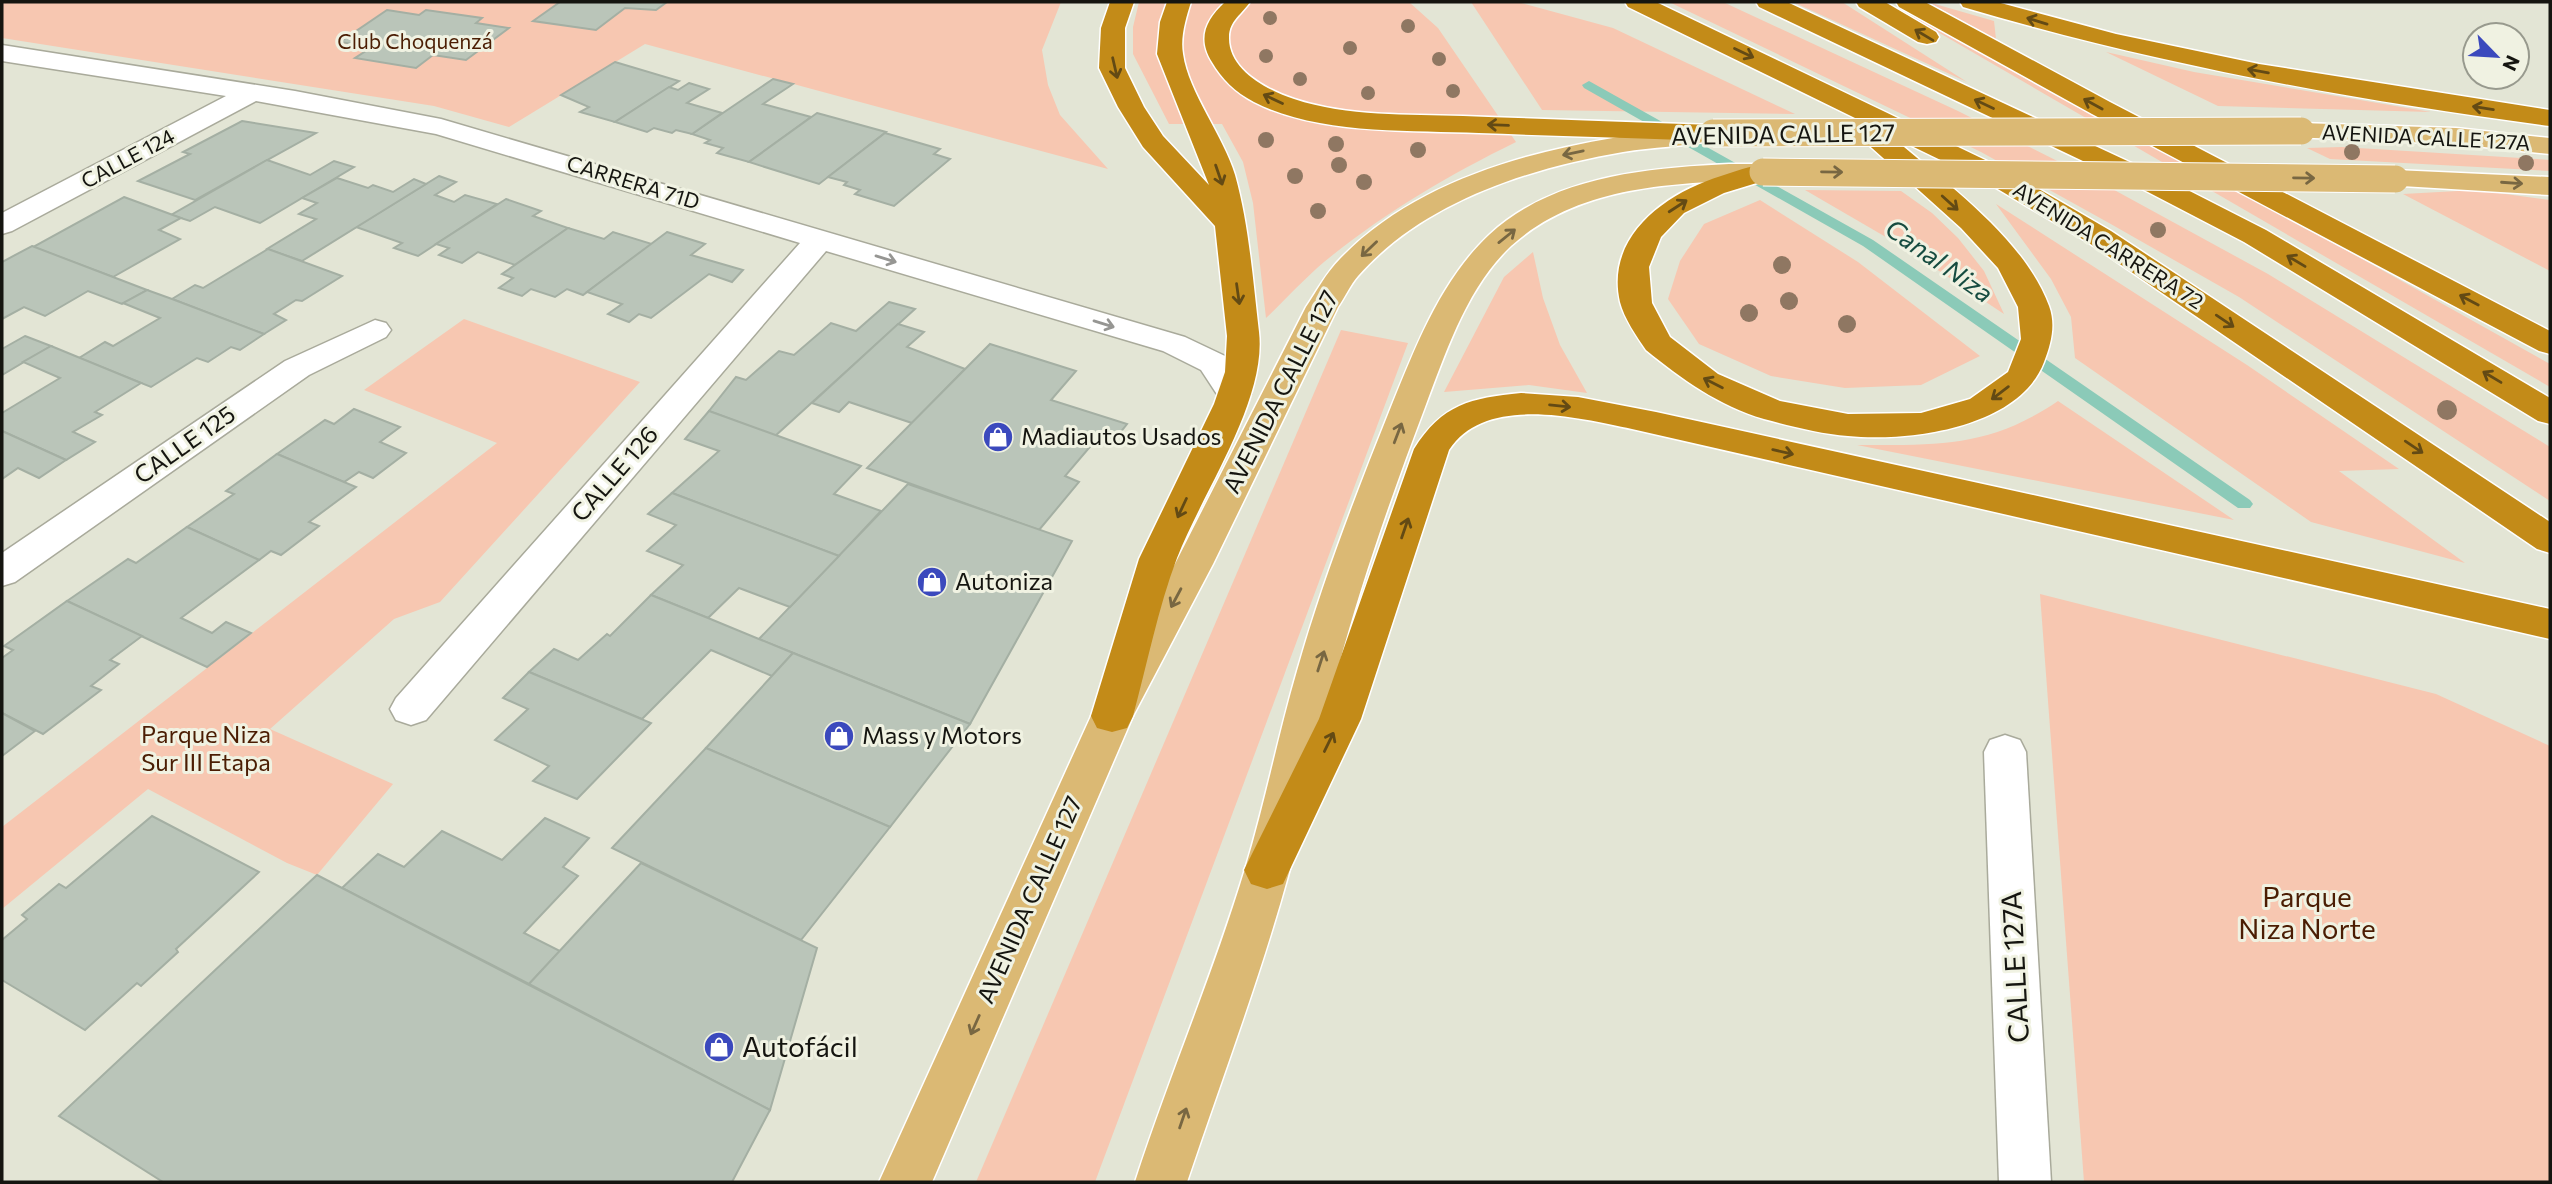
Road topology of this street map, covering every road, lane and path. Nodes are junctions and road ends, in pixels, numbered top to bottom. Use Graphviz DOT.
graph roads {
  1 [pos="1122,2"];
  2 [pos="1179,2"];
  3 [pos="1238,2"];
  4 [pos="1768,2"];
  5 [pos="1868,2"];
  6 [pos="1908,2"];
  7 [pos="1972,2"];
  8 [pos="1626,3"];
  9 [pos="2,53"];
  10 [pos="253,92"];
  11 [pos="1826,92"];
  12 [pos="2550,118"];
  13 [pos="2301,131"];
  14 [pos="1713,133"];
  15 [pos="2550,146"];
  16 [pos="1763,172"];
  17 [pos="2395,179"];
  18 [pos="2550,186"];
  19 [pos="2,225"];
  20 [pos="1230,226"];
  21 [pos="2255,236"];
  22 [pos="820,239"];
  23 [pos="375,330"];
  24 [pos="2550,344"];
  25 [pos="1234,394"];
  26 [pos="2550,413"];
  27 [pos="2550,540"];
  28 [pos="2,572"];
  29 [pos="2550,624"];
  30 [pos="411,709"];
  31 [pos="1112,716"];
  32 [pos="2005,752"];
  33 [pos="1267,870"];
  34 [pos="905,1182"];
  35 [pos="1161,1182"];
  36 [pos="2025,1182"];
  1 -- 20 [label="highway, one-way"];
  2 -- 20 [label="highway, one-way"];
  14 -- 3 [label="highway, one-way"];
  21 -- 4 [label="highway, one-way"];
  21 -- 5 [label="highway, one-way"];
  24 -- 6 [label="highway, one-way"];
  12 -- 7 [label="highway, one-way"];
  8 -- 11 [label="highway, AVENIDA CARRERA 72, one-way"];
  9 -- 10 [label="street, CARRERA 71D"];
  10 -- 19 [label="street, CALLE 124"];
  10 -- 22 [label="street, CARRERA 71D"];
  11 -- 16 [label="highway, one-way"];
  11 -- 27 [label="highway, AVENIDA CARRERA 72, one-way"];
  13 -- 14 [label="main road, AVENIDA CALLE 127, bridge"];
  13 -- 15 [label="main road, AVENIDA CALLE 127A"];
  14 -- 31 [label="main road, AVENIDA CALLE 127, one-way"];
  16 -- 17 [label="main road, AVENIDA CALLE 127, one-way, bridge"];
  33 -- 16 [label="main road, AVENIDA CALLE 127, one-way"];
  17 -- 18 [label="main road, AVENIDA CALLE 127A, one-way"];
  20 -- 25 [label="highway, one-way"];
  26 -- 21 [label="highway, one-way"];
  22 -- 25 [label="street, CARRERA 71D, one-way"];
  22 -- 30 [label="street, CALLE 126"];
  23 -- 28 [label="street, CALLE 125"];
  25 -- 31 [label="highway, one-way"];
  33 -- 29 [label="highway, one-way"];
  31 -- 34 [label="main road, AVENIDA CALLE 127, one-way"];
  32 -- 36 [label="street, CALLE 127A"];
  35 -- 33 [label="main road, AVENIDA CALLE 127, one-way"];
}
